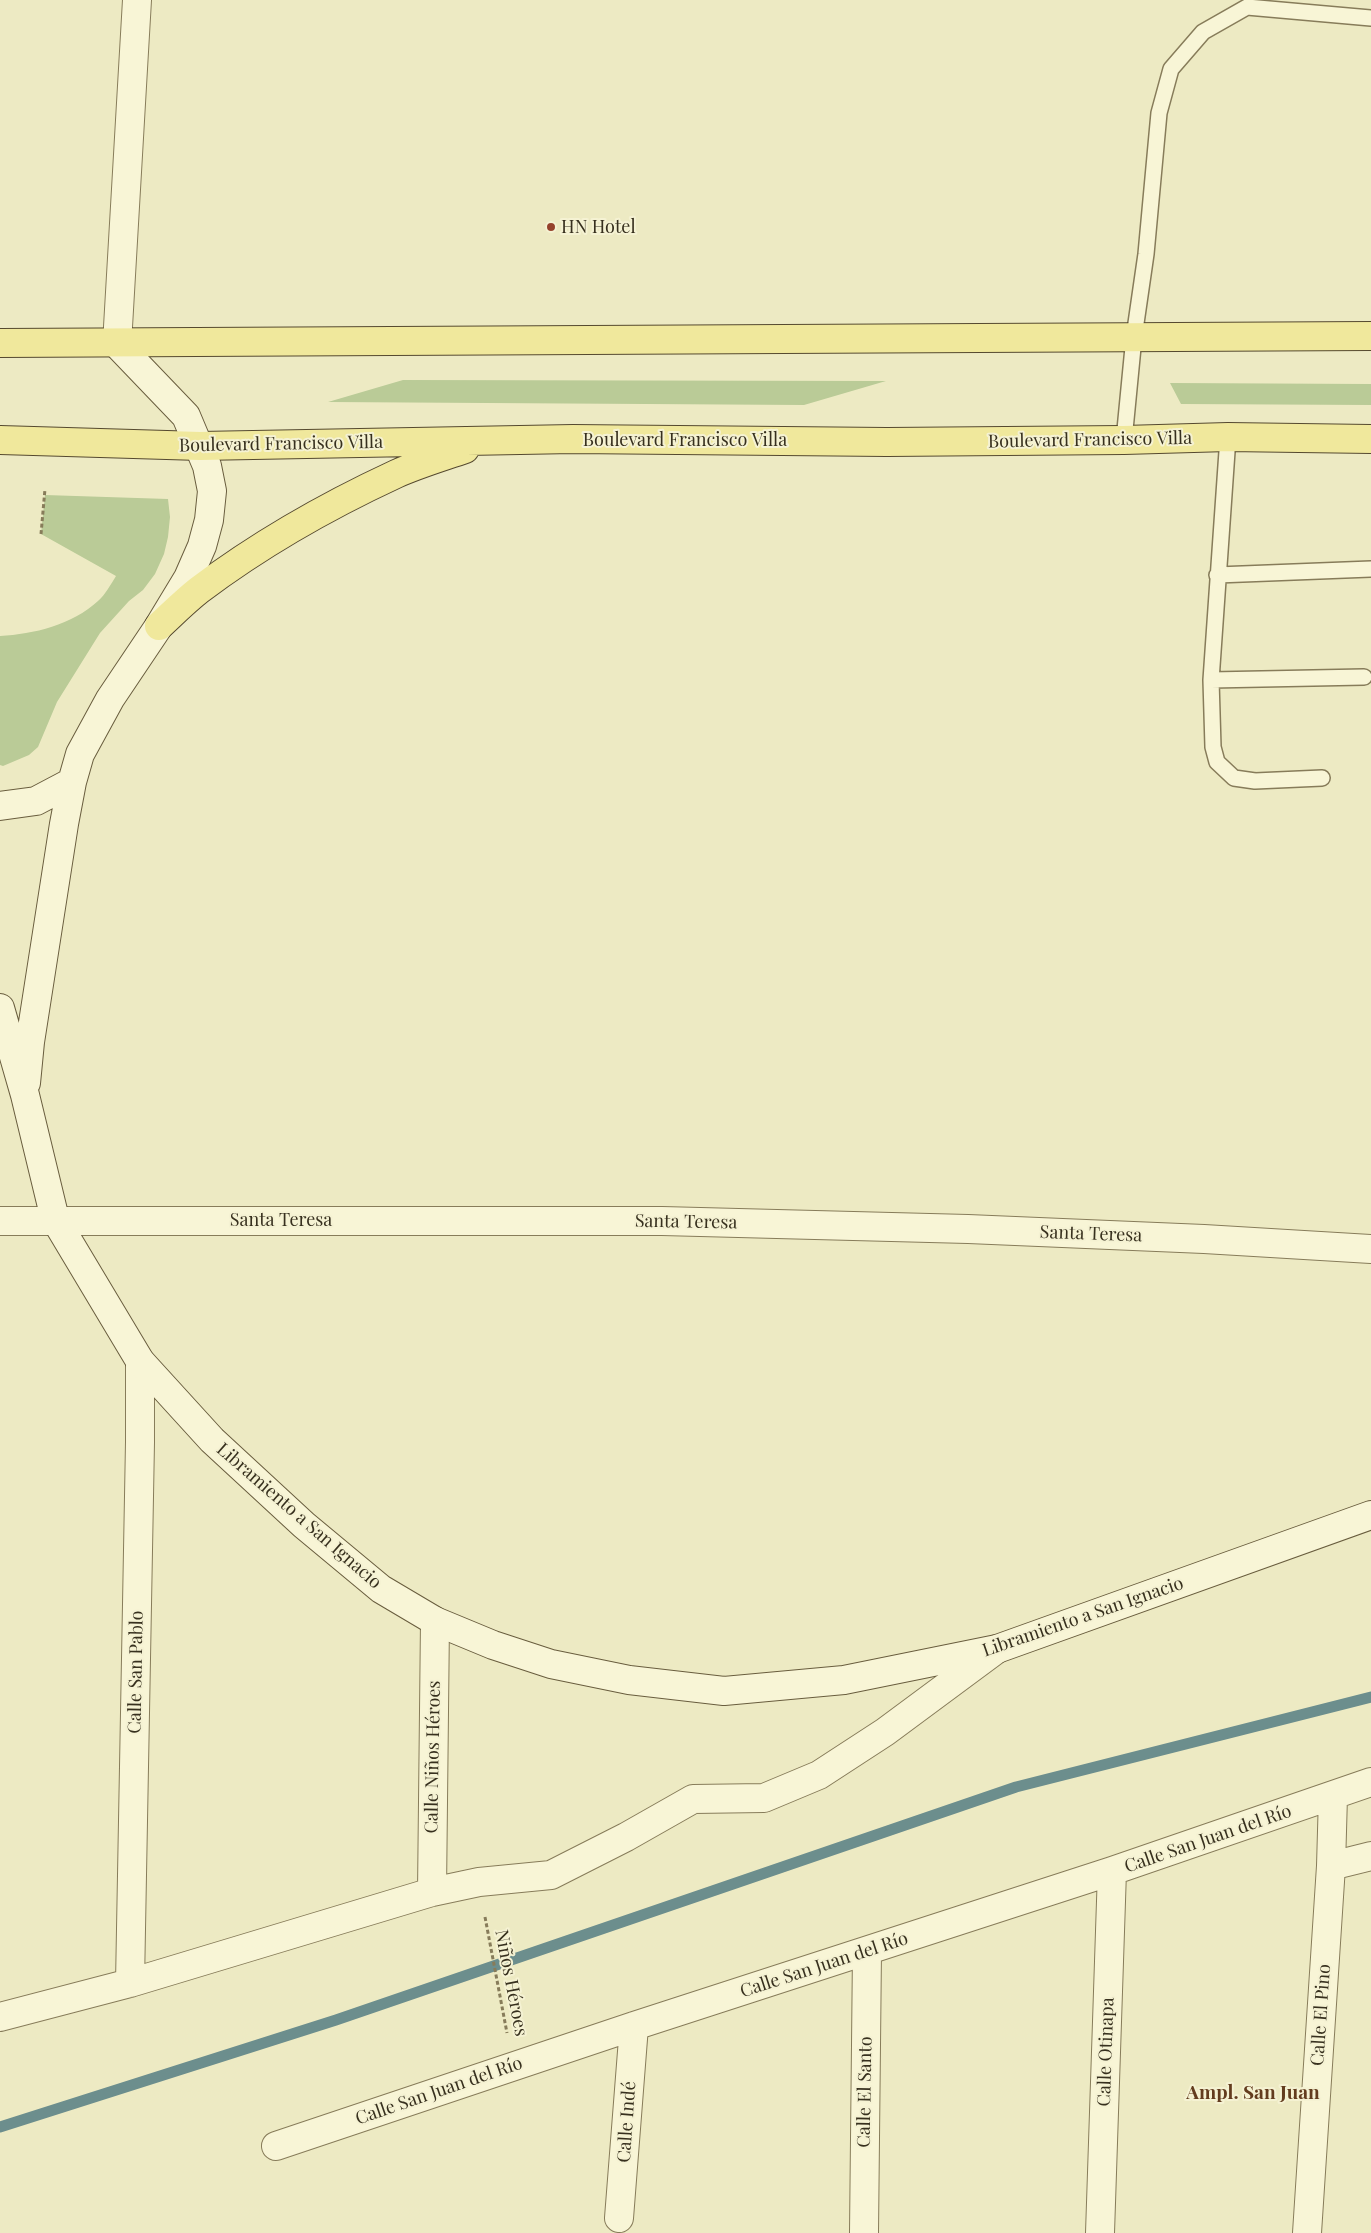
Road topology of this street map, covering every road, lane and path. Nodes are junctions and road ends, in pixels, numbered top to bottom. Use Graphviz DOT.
graph roads {
  1 [pos="137,0"];
  2 [pos="1371,18"];
  3 [pos="1371,336"];
  4 [pos="1134,337"];
  5 [pos="0,343"];
  6 [pos="117,344"];
  7 [pos="1228,437"];
  8 [pos="1371,439"];
  9 [pos="0,440"];
  10 [pos="1124,440"];
  11 [pos="486,442"];
  12 [pos="200,446"];
  13 [pos="45,489"];
  14 [pos="41,534"];
  15 [pos="1371,569"];
  16 [pos="1217,575"];
  17 [pos="159,626"];
  18 [pos="1364,677"];
  19 [pos="1211,680"];
  20 [pos="1322,778"];
  21 [pos="72,782"];
  22 [pos="0,806"];
  23 [pos="0,1008"];
  24 [pos="25,1095"];
  25 [pos="55,1220"];
  26 [pos="0,1221"];
  27 [pos="1371,1249"];
  28 [pos="140,1360"];
  29 [pos="1371,1515"];
  30 [pos="435,1621"];
  31 [pos="997,1650"];
  32 [pos="1371,1782"];
  33 [pos="1333,1796"];
  34 [pos="1371,1856"];
  35 [pos="1331,1866"];
  36 [pos="1112,1872"];
  37 [pos="432,1892"];
  38 [pos="486,1922"];
  39 [pos="866,1951"];
  40 [pos="130,1983"];
  41 [pos="0,2018"];
  42 [pos="634,2026"];
  43 [pos="508,2040"];
  44 [pos="276,2146"];
  45 [pos="619,2218"];
  46 [pos="864,2232"];
  47 [pos="1100,2233"];
  48 [pos="1307,2233"];
  1 -- 6 [label="street"];
  2 -- 4 [label="lane"];
  3 -- 4 [label="main road"];
  4 -- 6 [label="main road"];
  4 -- 10 [label="lane"];
  5 -- 6 [label="main road"];
  6 -- 12 [label="street"];
  7 -- 8 [label="main road, Boulevard Francisco Villa"];
  7 -- 10 [label="main road, Boulevard Francisco Villa"];
  7 -- 16 [label="lane"];
  9 -- 12 [label="main road, Boulevard Francisco Villa"];
  10 -- 11 [label="main road, Boulevard Francisco Villa"];
  11 -- 12 [label="main road, Boulevard Francisco Villa"];
  11 -- 17 [label="main road"];
  12 -- 17 [label="street"];
  13 -- 14 [label="path"];
  15 -- 16 [label="lane"];
  16 -- 19 [label="lane"];
  17 -- 21 [label="street"];
  18 -- 19 [label="lane"];
  19 -- 20 [label="lane"];
  21 -- 22 [label="street"];
  21 -- 24 [label="street"];
  23 -- 24 [label="street, Libramiento a San Ignacio"];
  24 -- 25 [label="street, Libramiento a San Ignacio"];
  25 -- 26 [label="street, Santa Teresa"];
  25 -- 27 [label="street, Santa Teresa"];
  25 -- 28 [label="street, Libramiento a San Ignacio"];
  28 -- 30 [label="street, Libramiento a San Ignacio"];
  28 -- 40 [label="street, Calle San Pablo"];
  29 -- 31 [label="street, Libramiento a San Ignacio"];
  30 -- 31 [label="street, Libramiento a San Ignacio"];
  30 -- 37 [label="street, Calle Niños Héroes"];
  31 -- 37 [label="street"];
  32 -- 33 [label="street, Calle San Juan del Río"];
  33 -- 35 [label="street, Calle El Pino"];
  33 -- 36 [label="street, Calle San Juan del Río"];
  34 -- 35 [label="street"];
  35 -- 48 [label="street, Calle El Pino"];
  36 -- 39 [label="street, Calle San Juan del Río"];
  36 -- 47 [label="street, Calle Otinapa"];
  37 -- 40 [label="street"];
  38 -- 43 [label="path, Niños Héroes"];
  39 -- 42 [label="street, Calle San Juan del Río"];
  39 -- 46 [label="street, Calle El Santo"];
  40 -- 41 [label="street"];
  42 -- 44 [label="street, Calle San Juan del Río"];
  42 -- 45 [label="street, Calle Indé"];
}
